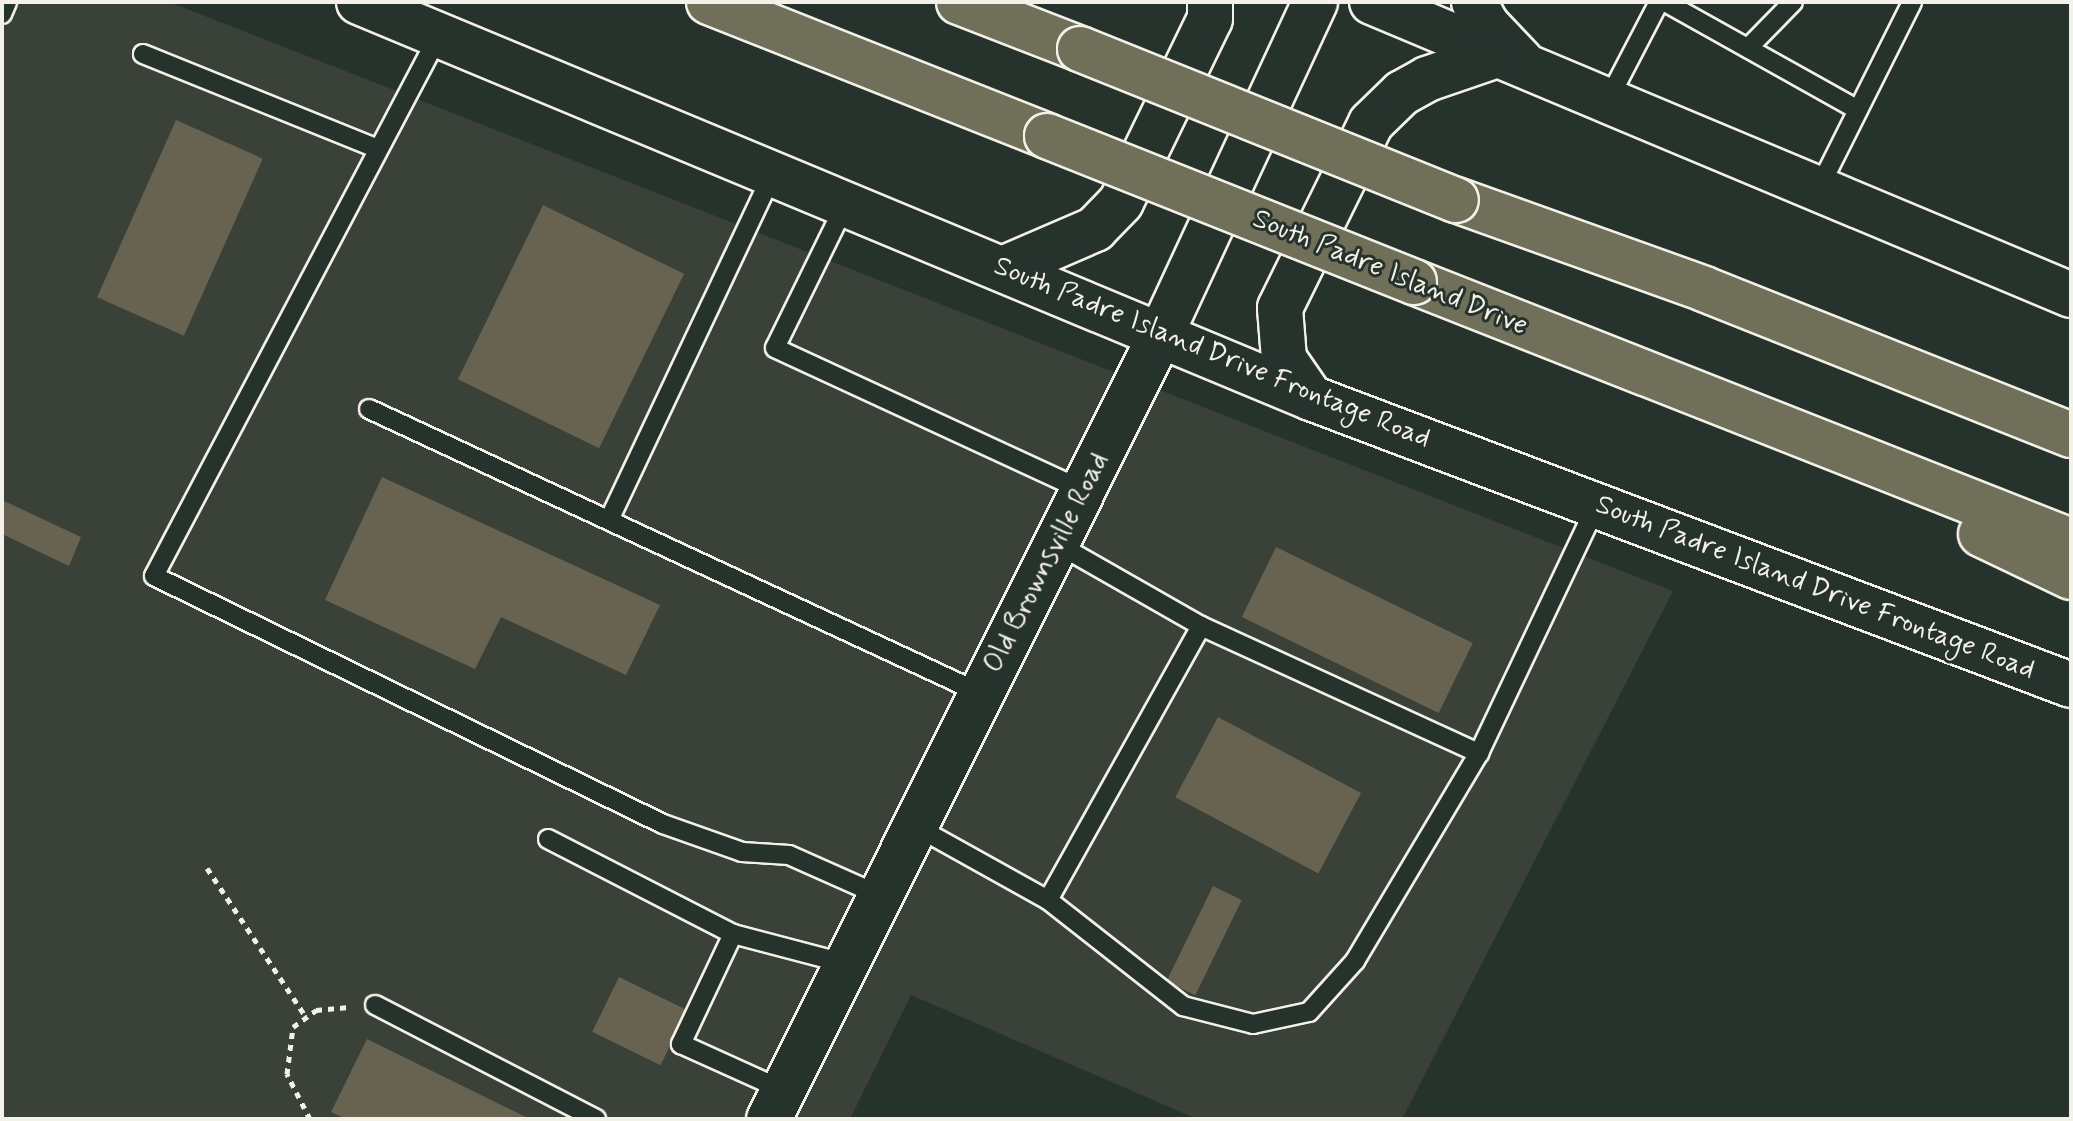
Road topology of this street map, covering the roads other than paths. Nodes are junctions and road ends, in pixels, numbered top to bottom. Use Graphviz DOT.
graph roads {
  1 [pos="7,2"];
  2 [pos="359,2"];
  3 [pos="709,2"];
  4 [pos="959,2"];
  5 [pos="1210,2"];
  6 [pos="1315,2"];
  7 [pos="1372,2"];
  8 [pos="1474,2"];
  9 [pos="1659,2"];
  10 [pos="1665,2"];
  11 [pos="1793,2"];
  12 [pos="1912,2"];
  13 [pos="2,14"];
  14 [pos="439,35"];
  15 [pos="1748,48"];
  16 [pos="143,54"];
  17 [pos="1513,64"];
  18 [pos="1607,103"];
  19 [pos="1858,110"];
  20 [pos="378,149"];
  21 [pos="773,173"];
  22 [pos="1818,190"];
  23 [pos="846,203"];
  24 [pos="1005,268"];
  25 [pos="1704,289"];
  26 [pos="2071,295"];
  27 [pos="1161,334"];
  28 [pos="1682,391"];
  29 [pos="1311,398"];
  30 [pos="2071,407"];
  31 [pos="369,409"];
  32 [pos="2071,435"];
  33 [pos="1084,490"];
  34 [pos="1597,505"];
  35 [pos="609,520"];
  36 [pos="2071,541"];
  37 [pos="1057,544"];
  38 [pos="2071,577"];
  39 [pos="1201,626"];
  40 [pos="2071,685"];
  41 [pos="982,694"];
  42 [pos="1479,753"];
  43 [pos="915,826"];
  44 [pos="548,839"];
  45 [pos="881,896"];
  46 [pos="1048,900"];
  47 [pos="733,934"];
  48 [pos="847,964"];
  49 [pos="375,1005"];
  50 [pos="776,1105"];
  51 [pos="596,1119"];
  1 -- 13 [label="lane"];
  2 -- 14 [label="main road, South Padre Island Drive Frontage Road"];
  3 -- 28 [label="highway, South Padre Island Drive, bridge"];
  4 -- 25 [label="highway, bridge"];
  5 -- 24 [label="main road"];
  6 -- 27 [label="main road, Old Brownsville Road"];
  7 -- 17 [label="main road"];
  8 -- 17 [label="main road"];
  9 -- 18 [label="lane"];
  10 -- 15 [label="lane"];
  11 -- 15 [label="lane"];
  12 -- 19 [label="lane"];
  14 -- 20 [label="lane"];
  14 -- 21 [label="main road, South Padre Island Drive Frontage Road"];
  15 -- 19 [label="lane"];
  16 -- 20 [label="lane"];
  17 -- 18 [label="main road"];
  17 -- 29 [label="main road"];
  18 -- 22 [label="main road"];
  19 -- 22 [label="lane"];
  20 -- 45 [label="lane"];
  21 -- 23 [label="main road, South Padre Island Drive Frontage Road"];
  21 -- 35 [label="lane"];
  22 -- 26 [label="main road"];
  23 -- 24 [label="main road, South Padre Island Drive Frontage Road"];
  23 -- 33 [label="lane"];
  24 -- 27 [label="main road, South Padre Island Drive Frontage Road"];
  25 -- 30 [label="highway"];
  25 -- 32 [label="highway"];
  27 -- 29 [label="main road, South Padre Island Drive Frontage Road"];
  27 -- 33 [label="main road, Old Brownsville Road"];
  28 -- 36 [label="highway, South Padre Island Drive"];
  28 -- 38 [label="highway"];
  29 -- 34 [label="main road, South Padre Island Drive Frontage Road"];
  31 -- 35 [label="lane"];
  33 -- 37 [label="main road, Old Brownsville Road"];
  34 -- 40 [label="main road, South Padre Island Drive Frontage Road"];
  34 -- 42 [label="lane"];
  35 -- 41 [label="lane"];
  37 -- 39 [label="lane"];
  37 -- 41 [label="main road, Old Brownsville Road"];
  39 -- 42 [label="lane"];
  39 -- 46 [label="lane"];
  41 -- 43 [label="main road, Old Brownsville Road"];
  42 -- 46 [label="lane"];
  43 -- 45 [label="main road, Old Brownsville Road"];
  43 -- 46 [label="lane"];
  44 -- 47 [label="lane"];
  45 -- 48 [label="main road, Old Brownsville Road"];
  47 -- 48 [label="lane"];
  47 -- 50 [label="lane"];
  48 -- 50 [label="main road, Old Brownsville Road"];
  49 -- 51 [label="lane"];
}
